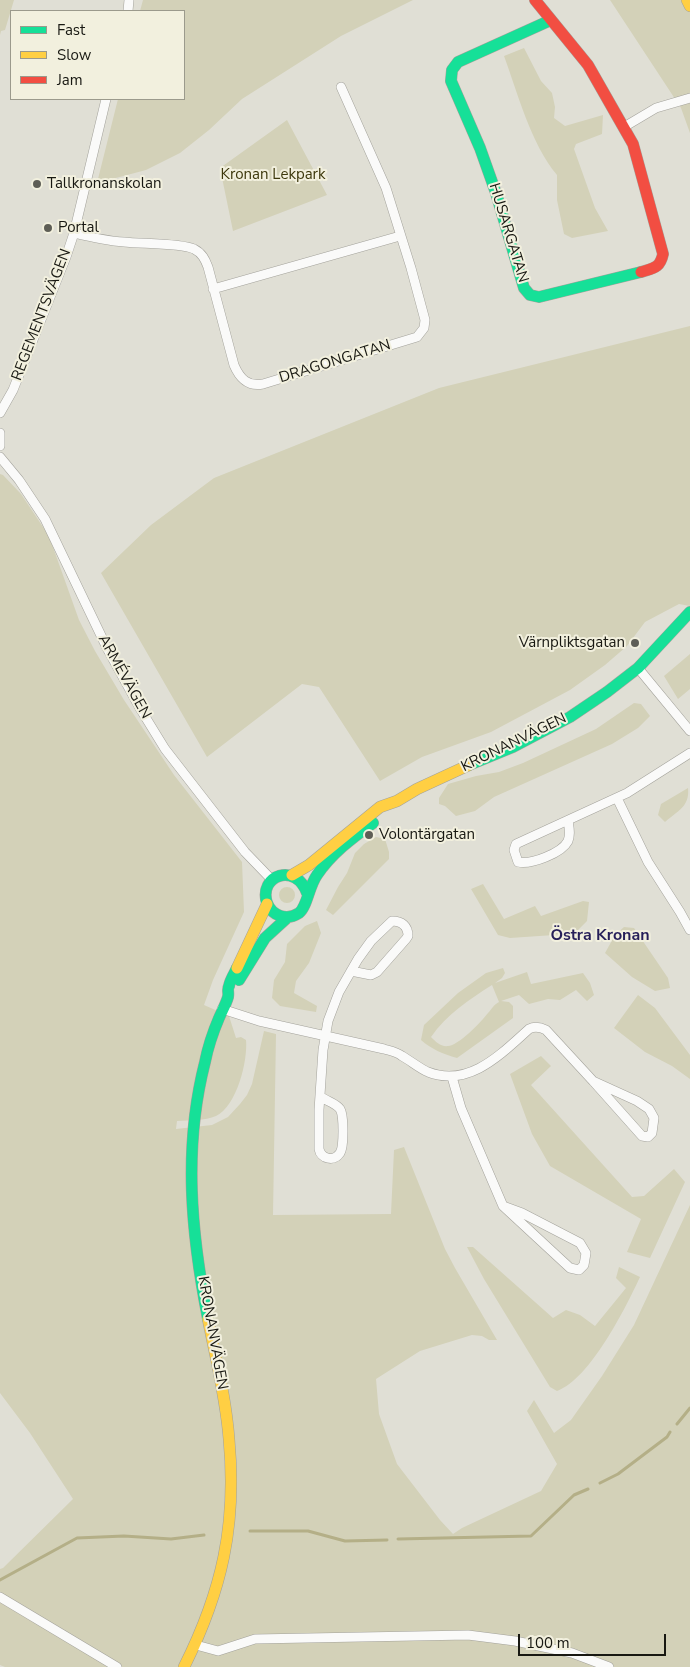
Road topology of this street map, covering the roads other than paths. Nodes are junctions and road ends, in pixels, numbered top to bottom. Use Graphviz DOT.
graph roads {
  1 [pos="535,0"];
  2 [pos="687,0"];
  3 [pos="690,6"];
  4 [pos="551,20"];
  5 [pos="341,87"];
  6 [pos="690,98"];
  7 [pos="106,100"];
  8 [pos="624,127"];
  9 [pos="74,232"];
  10 [pos="400,236"];
  11 [pos="213,289"];
  12 [pos="0,413"];
  13 [pos="0,433"];
  14 [pos="0,446"];
  15 [pos="0,457"];
  16 [pos="690,612"];
  17 [pos="638,668"];
  18 [pos="690,732"];
  19 [pos="690,753"];
  20 [pos="617,798"];
  21 [pos="397,801"];
  22 [pos="568,821"];
  23 [pos="292,875"];
  24 [pos="272,880"];
  25 [pos="308,893"];
  26 [pos="267,904"];
  27 [pos="288,917"];
  28 [pos="690,930"];
  29 [pos="351,971"];
  30 [pos="228,996"];
  31 [pos="222,1010"];
  32 [pos="325,1036"];
  33 [pos="452,1077"];
  34 [pos="593,1081"];
  35 [pos="320,1096"];
  36 [pos="503,1206"];
  37 [pos="0,1597"];
  38 [pos="196,1645"];
  39 [pos="117,1667"];
  40 [pos="184,1667"];
  41 [pos="609,1667"];
  1 -- 4 [label="street, HUSARGATAN"];
  2 -- 3 [label="street"];
  4 -- 8 [label="street, HUSARGATAN"];
  4 -- 8 [label="street, HUSARGATAN"];
  5 -- 10 [label="street, DRAGONGATAN"];
  6 -- 8 [label="street"];
  7 -- 9 [label="street, REGEMENTSVÄGEN"];
  9 -- 11 [label="street, DRAGONGATAN"];
  9 -- 12 [label="street, REGEMENTSVÄGEN"];
  10 -- 11 [label="street"];
  10 -- 11 [label="street, DRAGONGATAN"];
  13 -- 14 [label="street"];
  15 -- 24 [label="street, ARMÉVÄGEN"];
  16 -- 17 [label="street, KRONANVÄGEN"];
  17 -- 18 [label="street"];
  17 -- 21 [label="street, KRONANVÄGEN"];
  19 -- 20 [label="street"];
  20 -- 22 [label="street"];
  20 -- 28 [label="street"];
  21 -- 23 [label="street, KRONANVÄGEN"];
  21 -- 25 [label="street, KRONANVÄGEN"];
  22 -- 22 [label="street"];
  23 -- 24 [label="street"];
  23 -- 25 [label="street"];
  24 -- 26 [label="street"];
  25 -- 27 [label="street"];
  26 -- 27 [label="street"];
  26 -- 30 [label="street, KRONANVÄGEN"];
  27 -- 30 [label="street, KRONANVÄGEN"];
  29 -- 29 [label="street"];
  29 -- 32 [label="street"];
  30 -- 31 [label="street, KRONANVÄGEN"];
  31 -- 32 [label="street"];
  31 -- 38 [label="street, KRONANVÄGEN"];
  32 -- 33 [label="street"];
  32 -- 35 [label="street"];
  33 -- 34 [label="street"];
  33 -- 36 [label="street"];
  34 -- 34 [label="street"];
  35 -- 35 [label="street"];
  36 -- 36 [label="street"];
  37 -- 39 [label="street"];
  38 -- 40 [label="street, KRONANVÄGEN"];
  38 -- 41 [label="street"];
}
